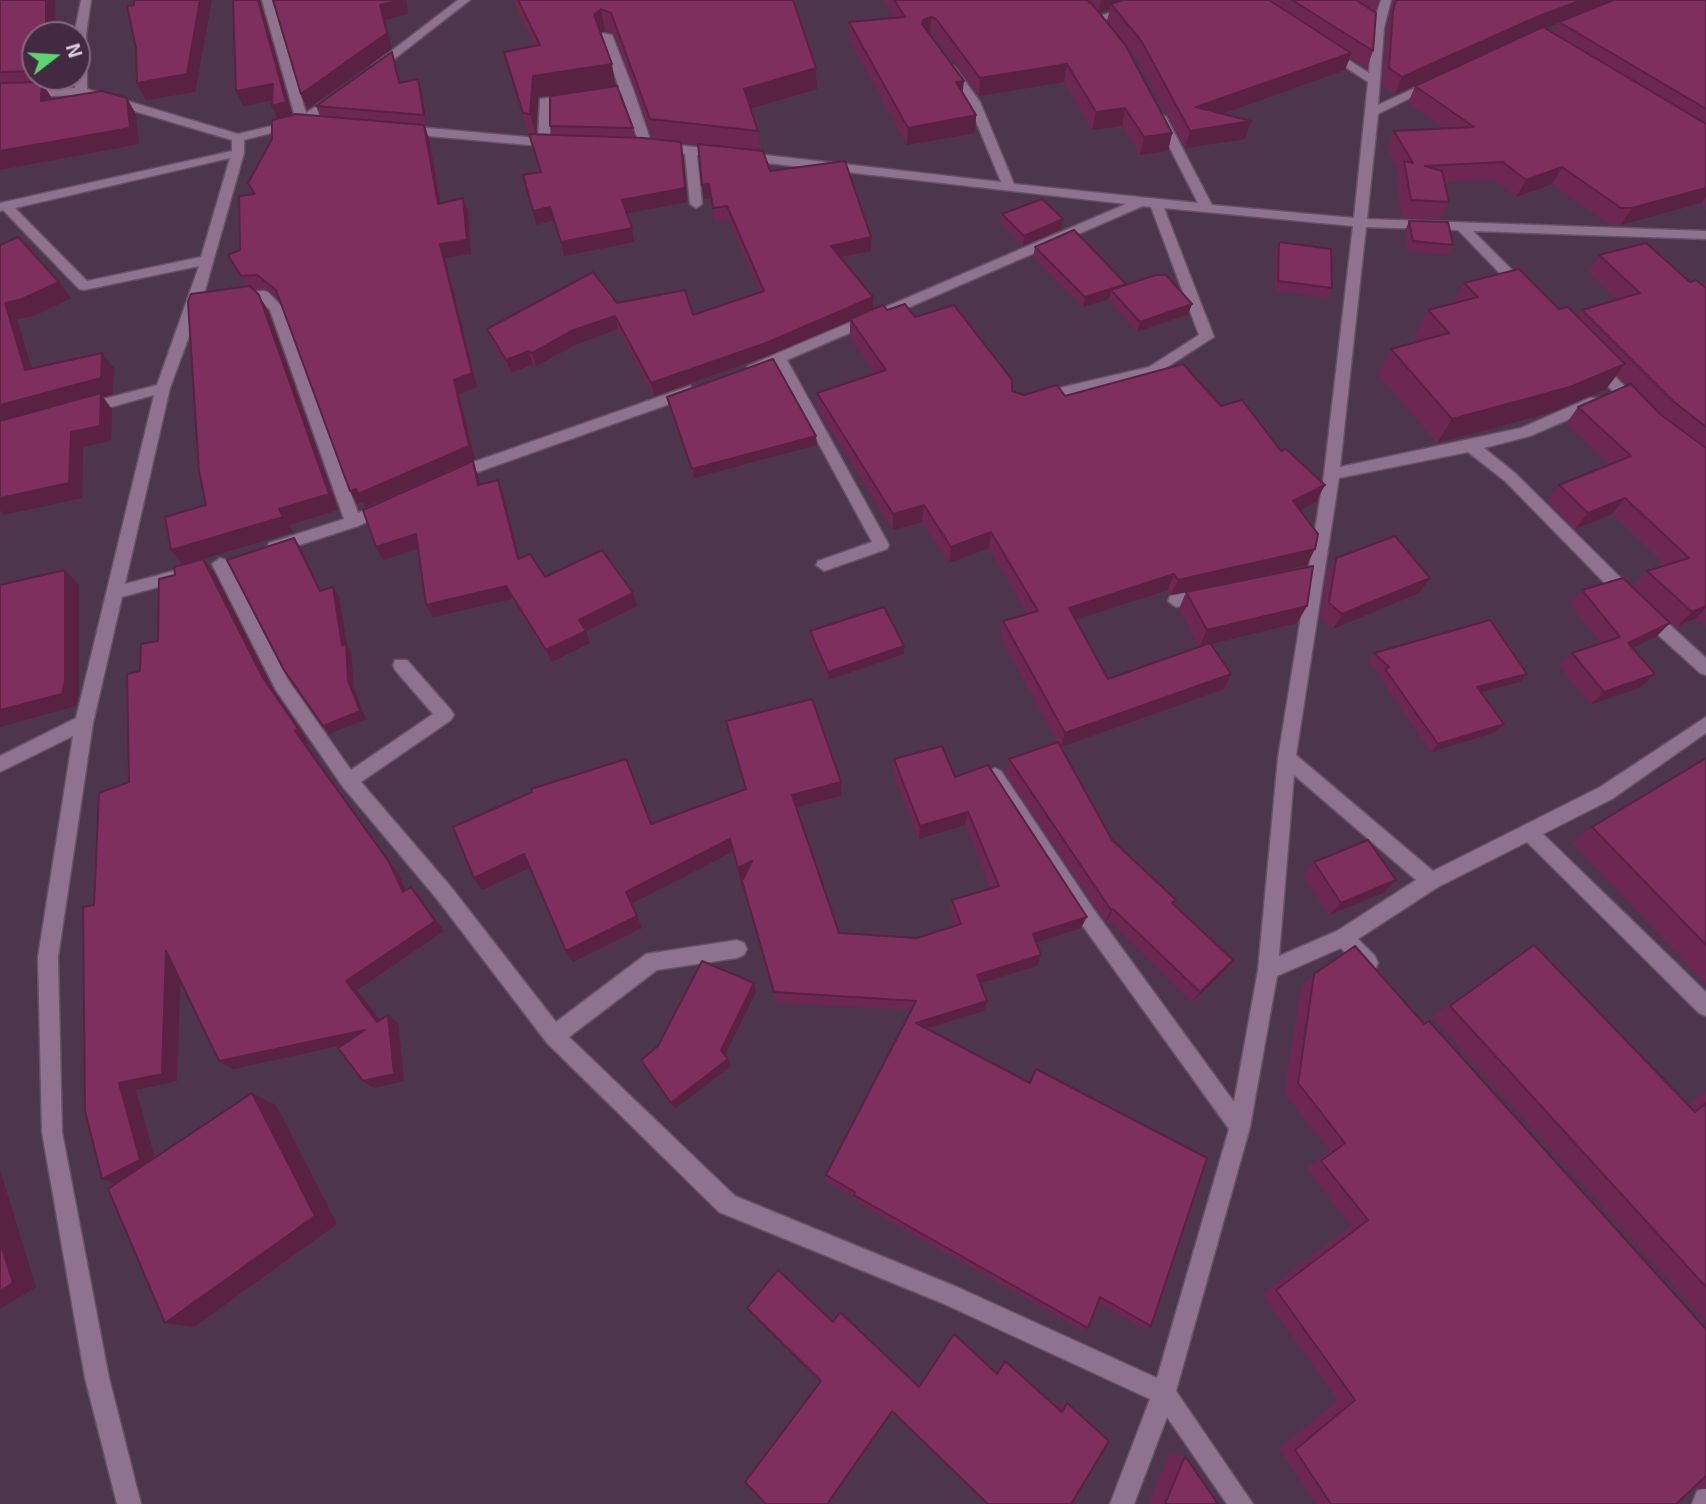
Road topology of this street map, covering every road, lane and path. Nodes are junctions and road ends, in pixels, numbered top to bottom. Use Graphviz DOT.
graph roads {
  1 [pos="86,0"];
  2 [pos="267,0"];
  3 [pos="465,0"];
  4 [pos="1160,0"];
  5 [pos="1386,0"];
  6 [pos="82,21"];
  7 [pos="1105,30"];
  8 [pos="606,35"];
  9 [pos="1318,45"];
  10 [pos="944,60"];
  11 [pos="370,72"];
  12 [pos="1447,78"];
  13 [pos="1373,80"];
  14 [pos="347,89"];
  15 [pos="627,89"];
  16 [pos="81,91"];
  17 [pos="0,95"];
  18 [pos="1154,105"];
  19 [pos="1372,112"];
  20 [pos="302,121"];
  21 [pos="329,124"];
  22 [pos="396,129"];
  23 [pos="544,142"];
  24 [pos="569,143"];
  25 [pos="238,146"];
  26 [pos="691,151"];
  27 [pos="1009,187"];
  28 [pos="1149,202"];
  29 [pos="696,204"];
  30 [pos="3,207"];
  31 [pos="1207,208"];
  32 [pos="1360,223"];
  33 [pos="1463,228"];
  34 [pos="1620,233"];
  35 [pos="1706,235"];
  36 [pos="1639,249"];
  37 [pos="206,260"];
  38 [pos="1528,295"];
  39 [pos="208,300"];
  40 [pos="1584,353"];
  41 [pos="780,359"];
  42 [pos="741,373"];
  43 [pos="701,387"];
  44 [pos="163,388"];
  45 [pos="1621,391"];
  46 [pos="1030,400"];
  47 [pos="75,412"];
  48 [pos="1645,416"];
  49 [pos="1472,446"];
  50 [pos="1332,474"];
  51 [pos="440,481"];
  52 [pos="403,499"];
  53 [pos="354,522"];
  54 [pos="260,551"];
  55 [pos="824,565"];
  56 [pos="1227,590"];
  57 [pos="117,592"];
  58 [pos="1176,601"];
  59 [pos="401,664"];
  60 [pos="1706,668"];
  61 [pos="85,723"];
  62 [pos="1706,724"];
  63 [pos="1287,758"];
  64 [pos="0,764"];
  65 [pos="995,776"];
  66 [pos="349,781"];
  67 [pos="1529,832"];
  68 [pos="1431,881"];
  69 [pos="1344,937"];
  70 [pos="737,949"];
  71 [pos="1268,970"];
  72 [pos="1381,978"];
  73 [pos="1706,1006"];
  74 [pos="554,1035"];
  75 [pos="1240,1127"];
  76 [pos="1164,1393"];
  77 [pos="130,1504"];
  78 [pos="1122,1504"];
  79 [pos="1241,1504"];
  1 -- 6 [label="street"];
  2 -- 20 [label="street"];
  3 -- 11 [label="street"];
  4 -- 7 [label="street"];
  5 -- 13 [label="street"];
  8 -- 15 [label="street"];
  9 -- 13 [label="street"];
  10 -- 27 [label="street"];
  12 -- 19 [label="street"];
  13 -- 19 [label="street"];
  14 -- 20 [label="street"];
  15 -- 23 [label="street"];
  15 -- 26 [label="street"];
  16 -- 17 [label="street"];
  16 -- 25 [label="street"];
  18 -- 31 [label="street"];
  19 -- 32 [label="street"];
  20 -- 21 [label="street"];
  20 -- 25 [label="street"];
  22 -- 23 [label="street"];
  23 -- 24 [label="street"];
  25 -- 30 [label="street"];
  25 -- 37 [label="street"];
  26 -- 27 [label="street"];
  26 -- 29 [label="street"];
  27 -- 28 [label="street"];
  28 -- 31 [label="street"];
  28 -- 41 [label="street"];
  28 -- 46 [label="street"];
  30 -- 37 [label="street"];
  31 -- 32 [label="street"];
  32 -- 33 [label="street"];
  32 -- 50 [label="street"];
  33 -- 34 [label="street"];
  33 -- 38 [label="street"];
  34 -- 35 [label="street"];
  34 -- 36 [label="street"];
  37 -- 39 [label="street"];
  39 -- 44 [label="street"];
  39 -- 53 [label="street"];
  40 -- 45 [label="street"];
  41 -- 42 [label="street"];
  41 -- 55 [label="street"];
  43 -- 51 [label="street"];
  44 -- 47 [label="street"];
  44 -- 57 [label="street"];
  45 -- 48 [label="street"];
  45 -- 49 [label="street"];
  49 -- 50 [label="street"];
  49 -- 60 [label="street"];
  50 -- 63 [label="street"];
  52 -- 53 [label="street"];
  53 -- 54 [label="street"];
  56 -- 58 [label="street"];
  57 -- 61 [label="street"];
  57 -- 66 [label="street"];
  59 -- 66 [label="street"];
  61 -- 64 [label="street"];
  61 -- 77 [label="street"];
  62 -- 67 [label="street"];
  63 -- 68 [label="street"];
  63 -- 71 [label="street"];
  65 -- 75 [label="street"];
  66 -- 74 [label="street"];
  67 -- 68 [label="street"];
  67 -- 73 [label="street"];
  68 -- 69 [label="street"];
  69 -- 71 [label="street"];
  69 -- 72 [label="street"];
  70 -- 74 [label="street"];
  71 -- 75 [label="street"];
  74 -- 76 [label="street"];
  75 -- 76 [label="street"];
  76 -- 78 [label="street"];
  76 -- 79 [label="street"];
}
